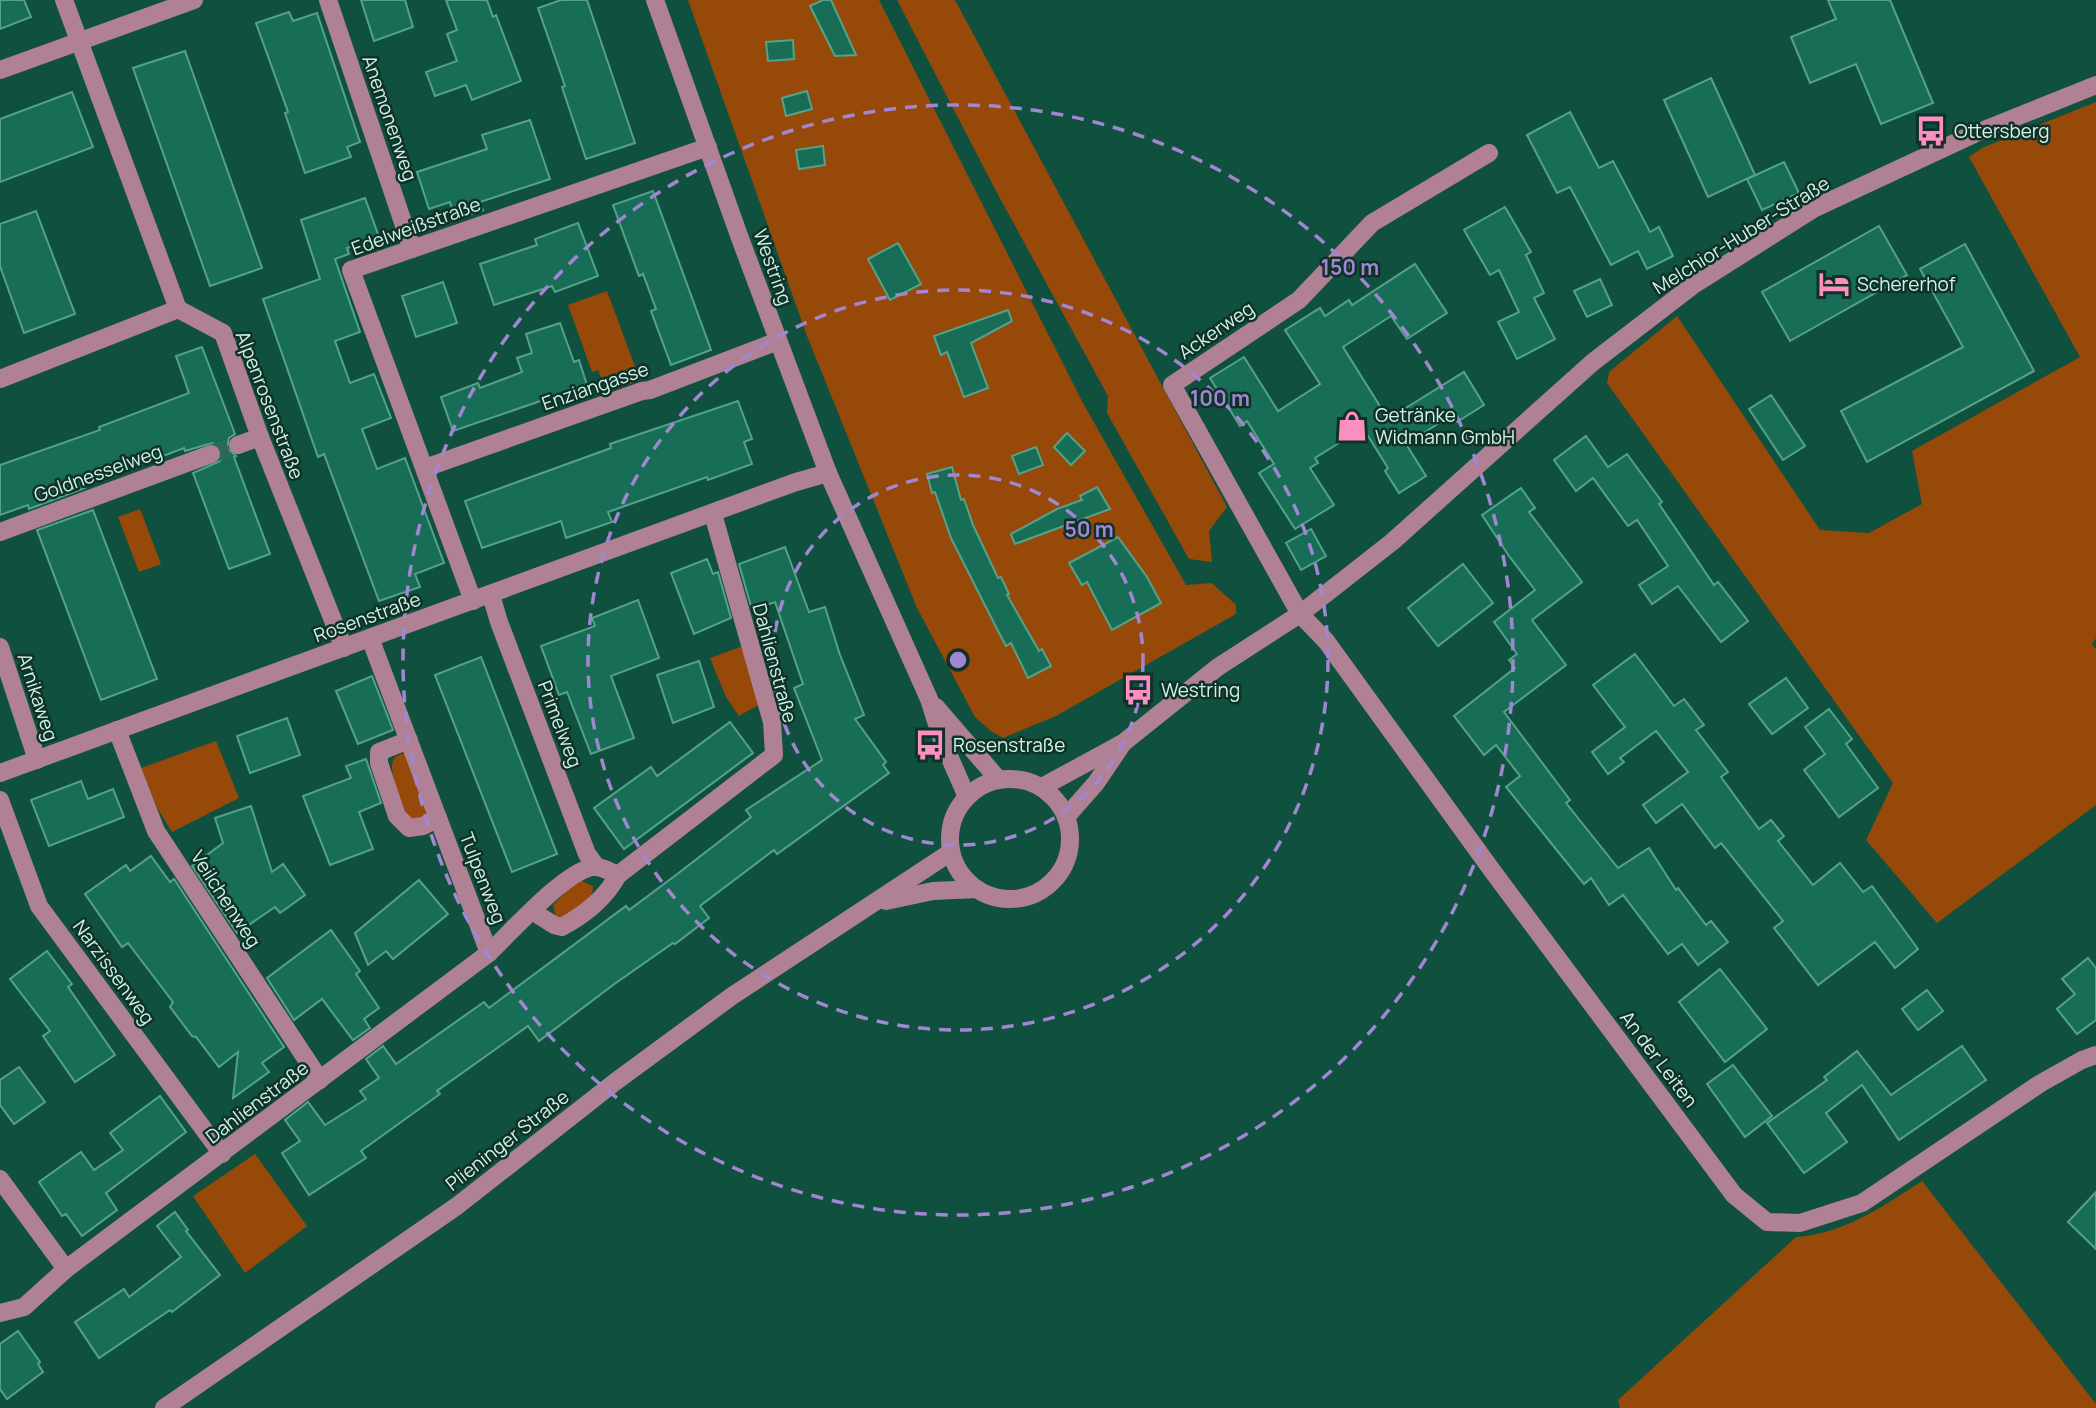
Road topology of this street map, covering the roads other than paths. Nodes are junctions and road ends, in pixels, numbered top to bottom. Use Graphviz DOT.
graph roads {
  1 [pos="64,0"];
  2 [pos="194,0"];
  3 [pos="328,0"];
  4 [pos="655,0"];
  5 [pos="79,41"];
  6 [pos="0,70"];
  7 [pos="2096,85"];
  8 [pos="708,146"];
  9 [pos="1489,153"];
  10 [pos="412,249"];
  11 [pos="178,309"];
  12 [pos="778,341"];
  13 [pos="0,379"];
  14 [pos="260,437"];
  15 [pos="238,445"];
  16 [pos="211,454"];
  17 [pos="425,468"];
  18 [pos="828,473"];
  19 [pos="713,514"];
  20 [pos="0,532"];
  21 [pos="491,594"];
  22 [pos="473,601"];
  23 [pos="1300,614"];
  24 [pos="370,638"];
  25 [pos="0,647"];
  26 [pos="344,648"];
  27 [pos="929,699"];
  28 [pos="117,730"];
  29 [pos="409,740"];
  30 [pos="1123,743"];
  31 [pos="37,760"];
  32 [pos="0,773"];
  33 [pos="998,779"];
  34 [pos="1042,787"];
  35 [pos="967,797"];
  36 [pos="0,800"];
  37 [pos="1066,817"];
  38 [pos="438,818"];
  39 [pos="951,852"];
  40 [pos="596,866"];
  41 [pos="618,875"];
  42 [pos="977,889"];
  43 [pos="875,904"];
  44 [pos="532,911"];
  45 [pos="489,953"];
  46 [pos="2096,1055"];
  47 [pos="320,1080"];
  48 [pos="222,1154"];
  49 [pos="0,1179"];
  50 [pos="66,1269"];
  51 [pos="0,1313"];
  52 [pos="164,1408"];
  1 -- 5 [label="street"];
  2 -- 5 [label="street"];
  3 -- 10 [label="street, Anemonenweg"];
  4 -- 8 [label="street, Westring"];
  5 -- 6 [label="street"];
  5 -- 11 [label="street"];
  7 -- 23 [label="street, Melchior-Huber-Straße"];
  8 -- 10 [label="street, Edelweißstraße"];
  8 -- 12 [label="street, Westring"];
  9 -- 23 [label="street, Ackerweg"];
  10 -- 17 [label="street, Edelweißstraße"];
  11 -- 13 [label="street"];
  11 -- 14 [label="street, Alpenrosenstraße"];
  12 -- 17 [label="street, Enziangasse"];
  12 -- 18 [label="street, Westring"];
  14 -- 15 [label="street"];
  14 -- 26 [label="street, Alpenrosenstraße"];
  16 -- 20 [label="street, Goldnesselweg"];
  17 -- 22 [label="street, Edelweißstraße"];
  18 -- 19 [label="street, Rosenstraße"];
  18 -- 27 [label="street, Westring"];
  19 -- 21 [label="street, Rosenstraße"];
  19 -- 41 [label="street, Dahlienstraße"];
  21 -- 22 [label="street, Rosenstraße"];
  21 -- 40 [label="street, Primelweg"];
  22 -- 24 [label="street, Rosenstraße"];
  23 -- 30 [label="street, Melchior-Huber-Straße"];
  23 -- 46 [label="street, An der Leiten"];
  24 -- 26 [label="street, Rosenstraße"];
  24 -- 29 [label="street, Tulpenweg"];
  25 -- 31 [label="street, Arnikaweg"];
  26 -- 28 [label="street, Rosenstraße"];
  27 -- 33 [label="street, Westring"];
  27 -- 35 [label="street, Westring"];
  28 -- 31 [label="street, Rosenstraße"];
  28 -- 47 [label="street, Veilchenweg"];
  29 -- 38 [label="street, Tulpenweg"];
  29 -- 38 [label="street, Tulpenweg"];
  30 -- 34 [label="street"];
  30 -- 37 [label="street"];
  31 -- 32 [label="street, Rosenstraße"];
  33 -- 34 [label="street"];
  33 -- 35 [label="street"];
  34 -- 37 [label="street"];
  35 -- 39 [label="street"];
  36 -- 48 [label="street, Narzissenweg"];
  37 -- 42 [label="street, Plieninger Straße"];
  38 -- 45 [label="street, Tulpenweg"];
  39 -- 42 [label="street"];
  39 -- 43 [label="street, Plieninger Straße"];
  40 -- 41 [label="street"];
  40 -- 44 [label="street, Dahlienstraße"];
  41 -- 44 [label="street, Dahlienstraße"];
  42 -- 43 [label="street, Plieninger Straße"];
  43 -- 52 [label="street, Plieninger Straße"];
  44 -- 45 [label="street, Dahlienstraße"];
  45 -- 47 [label="street, Dahlienstraße"];
  47 -- 48 [label="street, Dahlienstraße"];
  48 -- 50 [label="street, Dahlienstraße"];
  49 -- 50 [label="street"];
  50 -- 51 [label="street, Dahlienstraße"];
}
